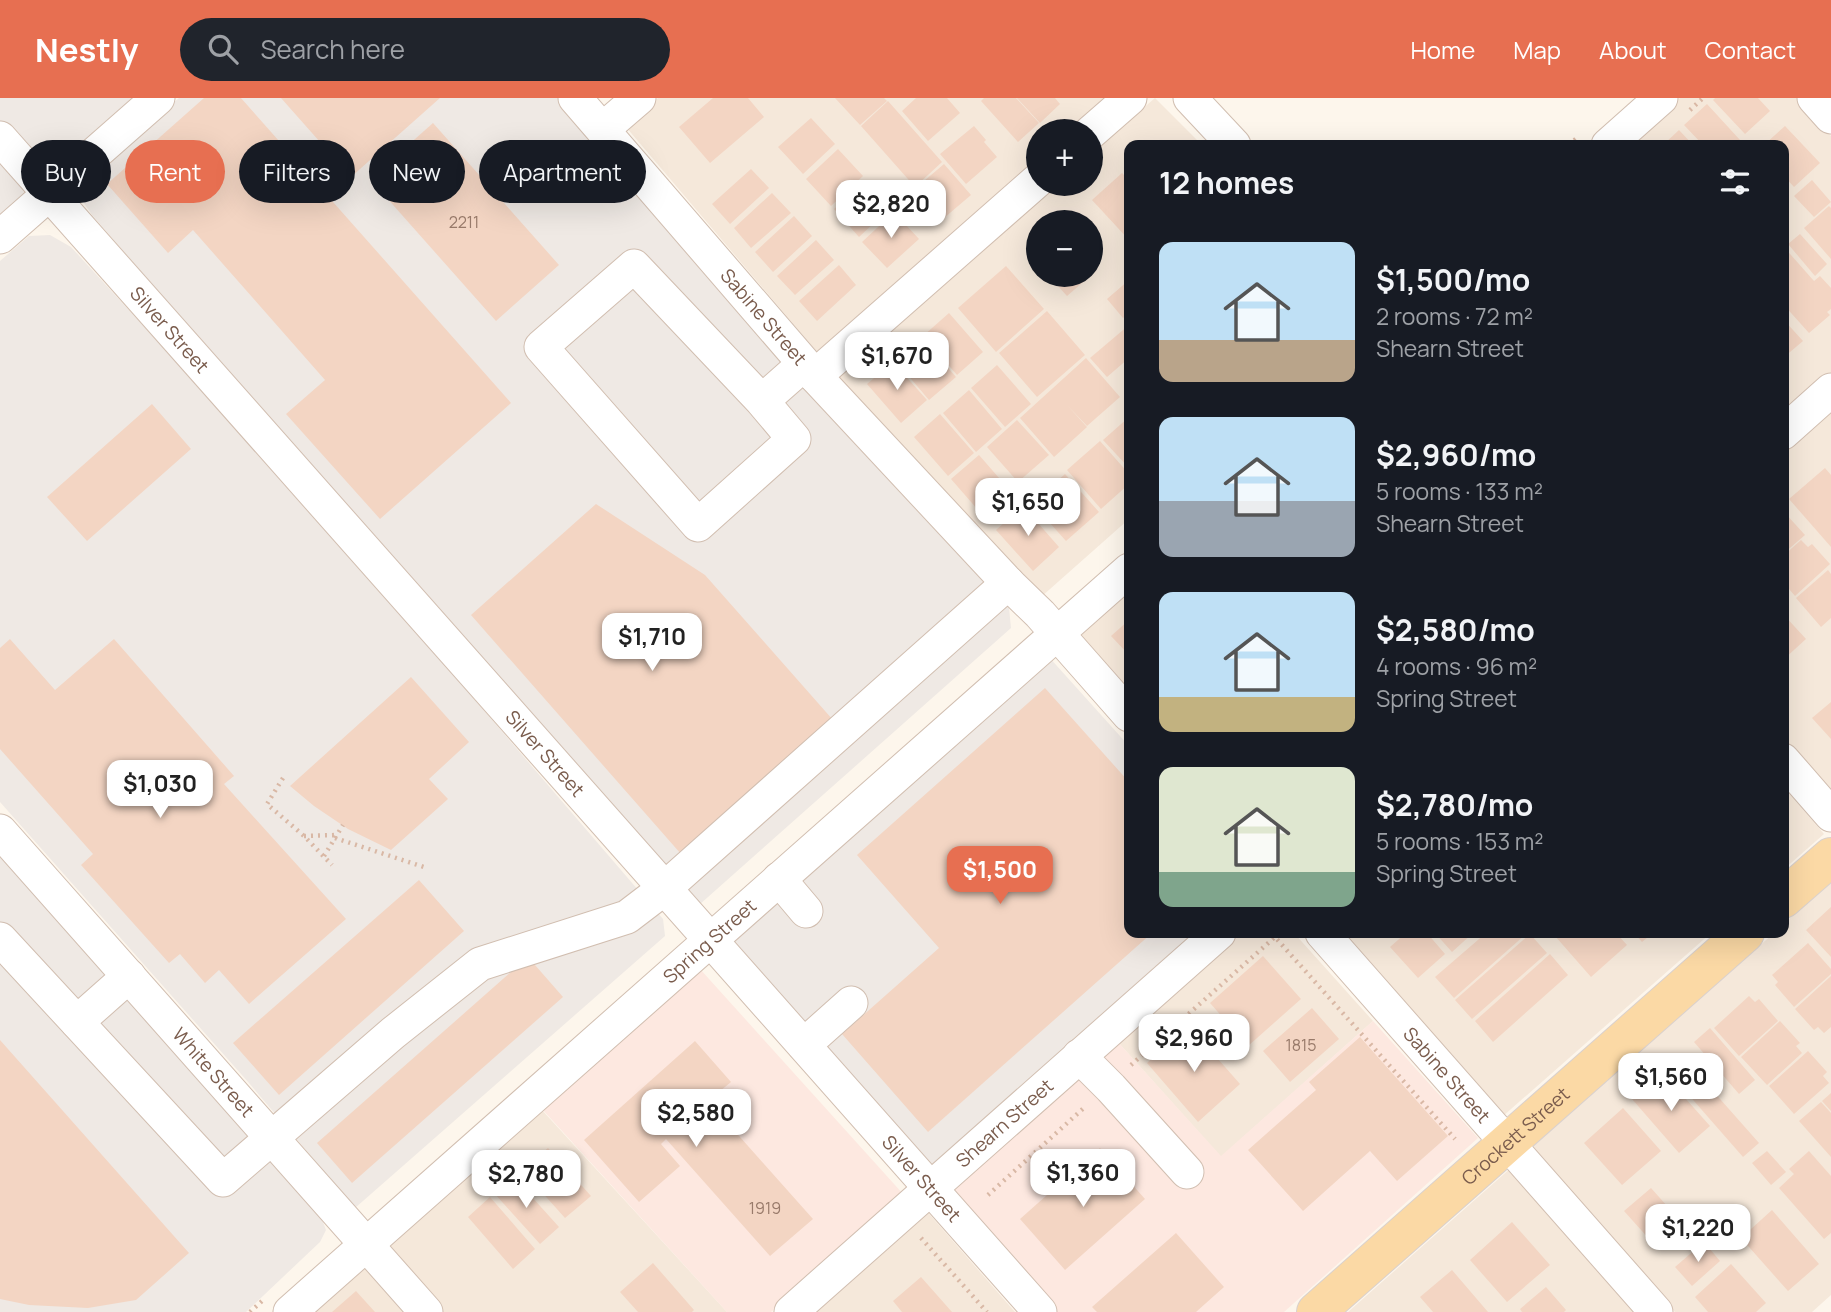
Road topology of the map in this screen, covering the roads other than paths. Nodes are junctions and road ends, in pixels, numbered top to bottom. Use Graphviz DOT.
graph roads {
  1 [pos="158,98"];
  2 [pos="575,98"];
  3 [pos="639,98"];
  4 [pos="1130,98"];
  5 [pos="1190,98"];
  6 [pos="1661,98"];
  7 [pos="1814,98"];
  8 [pos="1831,117"];
  9 [pos="1103,122"];
  10 [pos="603,129"];
  11 [pos="0,138"];
  12 [pos="111,140"];
  13 [pos="1229,140"];
  14 [pos="1614,140"];
  15 [pos="21,161"];
  16 [pos="1026,190"];
  17 [pos="40,203"];
  18 [pos="59,203"];
  19 [pos="0,237"];
  20 [pos="809,370"];
  21 [pos="1831,390"];
  22 [pos="762,401"];
  23 [pos="1789,428"];
  24 [pos="1124,574"];
  25 [pos="1008,583"];
  26 [pos="1057,634"];
  27 [pos="1124,709"];
  28 [pos="1789,767"];
  29 [pos="1831,815"];
  30 [pos="0,831"];
  31 [pos="1831,857"];
  32 [pos="779,879"];
  33 [pos="665,888"];
  34 [pos="1789,895"];
  35 [pos="806,911"];
  36 [pos="1213,938"];
  37 [pos="1326,938"];
  38 [pos="1739,938"];
  39 [pos="0,939"];
  40 [pos="711,940"];
  41 [pos="129,976"];
  42 [pos="851,1003"];
  43 [pos="77,1022"];
  44 [pos="804,1045"];
  45 [pos="1079,1056"];
  46 [pos="271,1138"];
  47 [pos="1507,1143"];
  48 [pos="1187,1172"];
  49 [pos="930,1188"];
  50 [pos="366,1245"];
  51 [pos="290,1312"];
  52 [pos="426,1312"];
  53 [pos="791,1312"];
  54 [pos="1040,1312"];
  55 [pos="1316,1312"];
  56 [pos="1656,1312"];
  1 -- 12 [label="street"];
  2 -- 10 [label="street, Sabine Street"];
  3 -- 10 [label="street"];
  4 -- 9 [label="street"];
  5 -- 13 [label="street"];
  6 -- 14 [label="street"];
  7 -- 8 [label="street"];
  10 -- 20 [label="street, Sabine Street"];
  11 -- 15 [label="street, Silver Street"];
  16 -- 20 [label="street"];
  17 -- 19 [label="street"];
  18 -- 33 [label="street, Silver Street"];
  20 -- 22 [label="street"];
  20 -- 25 [label="street, Sabine Street"];
  21 -- 23 [label="street"];
  22 -- 22 [label="street"];
  24 -- 26 [label="street, Spring Street"];
  25 -- 26 [label="street, Sabine Street"];
  25 -- 33 [label="street"];
  26 -- 27 [label="street, Sabine Street"];
  26 -- 32 [label="street, Spring Street"];
  28 -- 29 [label="street"];
  30 -- 41 [label="street, White Street"];
  31 -- 34 [label="main road"];
  32 -- 35 [label="street"];
  32 -- 40 [label="street, Spring Street"];
  33 -- 40 [label="street, Silver Street"];
  33 -- 46 [label="street"];
  36 -- 45 [label="street, Shearn Street"];
  37 -- 47 [label="street, Sabine Street"];
  38 -- 47 [label="main road, Crockett Street"];
  39 -- 43 [label="street"];
  40 -- 44 [label="street, Silver Street"];
  40 -- 50 [label="street, Spring Street"];
  41 -- 43 [label="street"];
  41 -- 46 [label="street, White Street"];
  42 -- 44 [label="street"];
  43 -- 46 [label="street"];
  44 -- 49 [label="street, Silver Street"];
  45 -- 48 [label="street"];
  45 -- 49 [label="street, Shearn Street"];
  46 -- 50 [label="street, White Street"];
  47 -- 55 [label="main road, Crockett Street"];
  47 -- 56 [label="street, Sabine Street"];
  49 -- 53 [label="street, Shearn Street"];
  49 -- 54 [label="street, Silver Street"];
  50 -- 51 [label="street, Spring Street"];
  50 -- 52 [label="street, White Street"];
}
